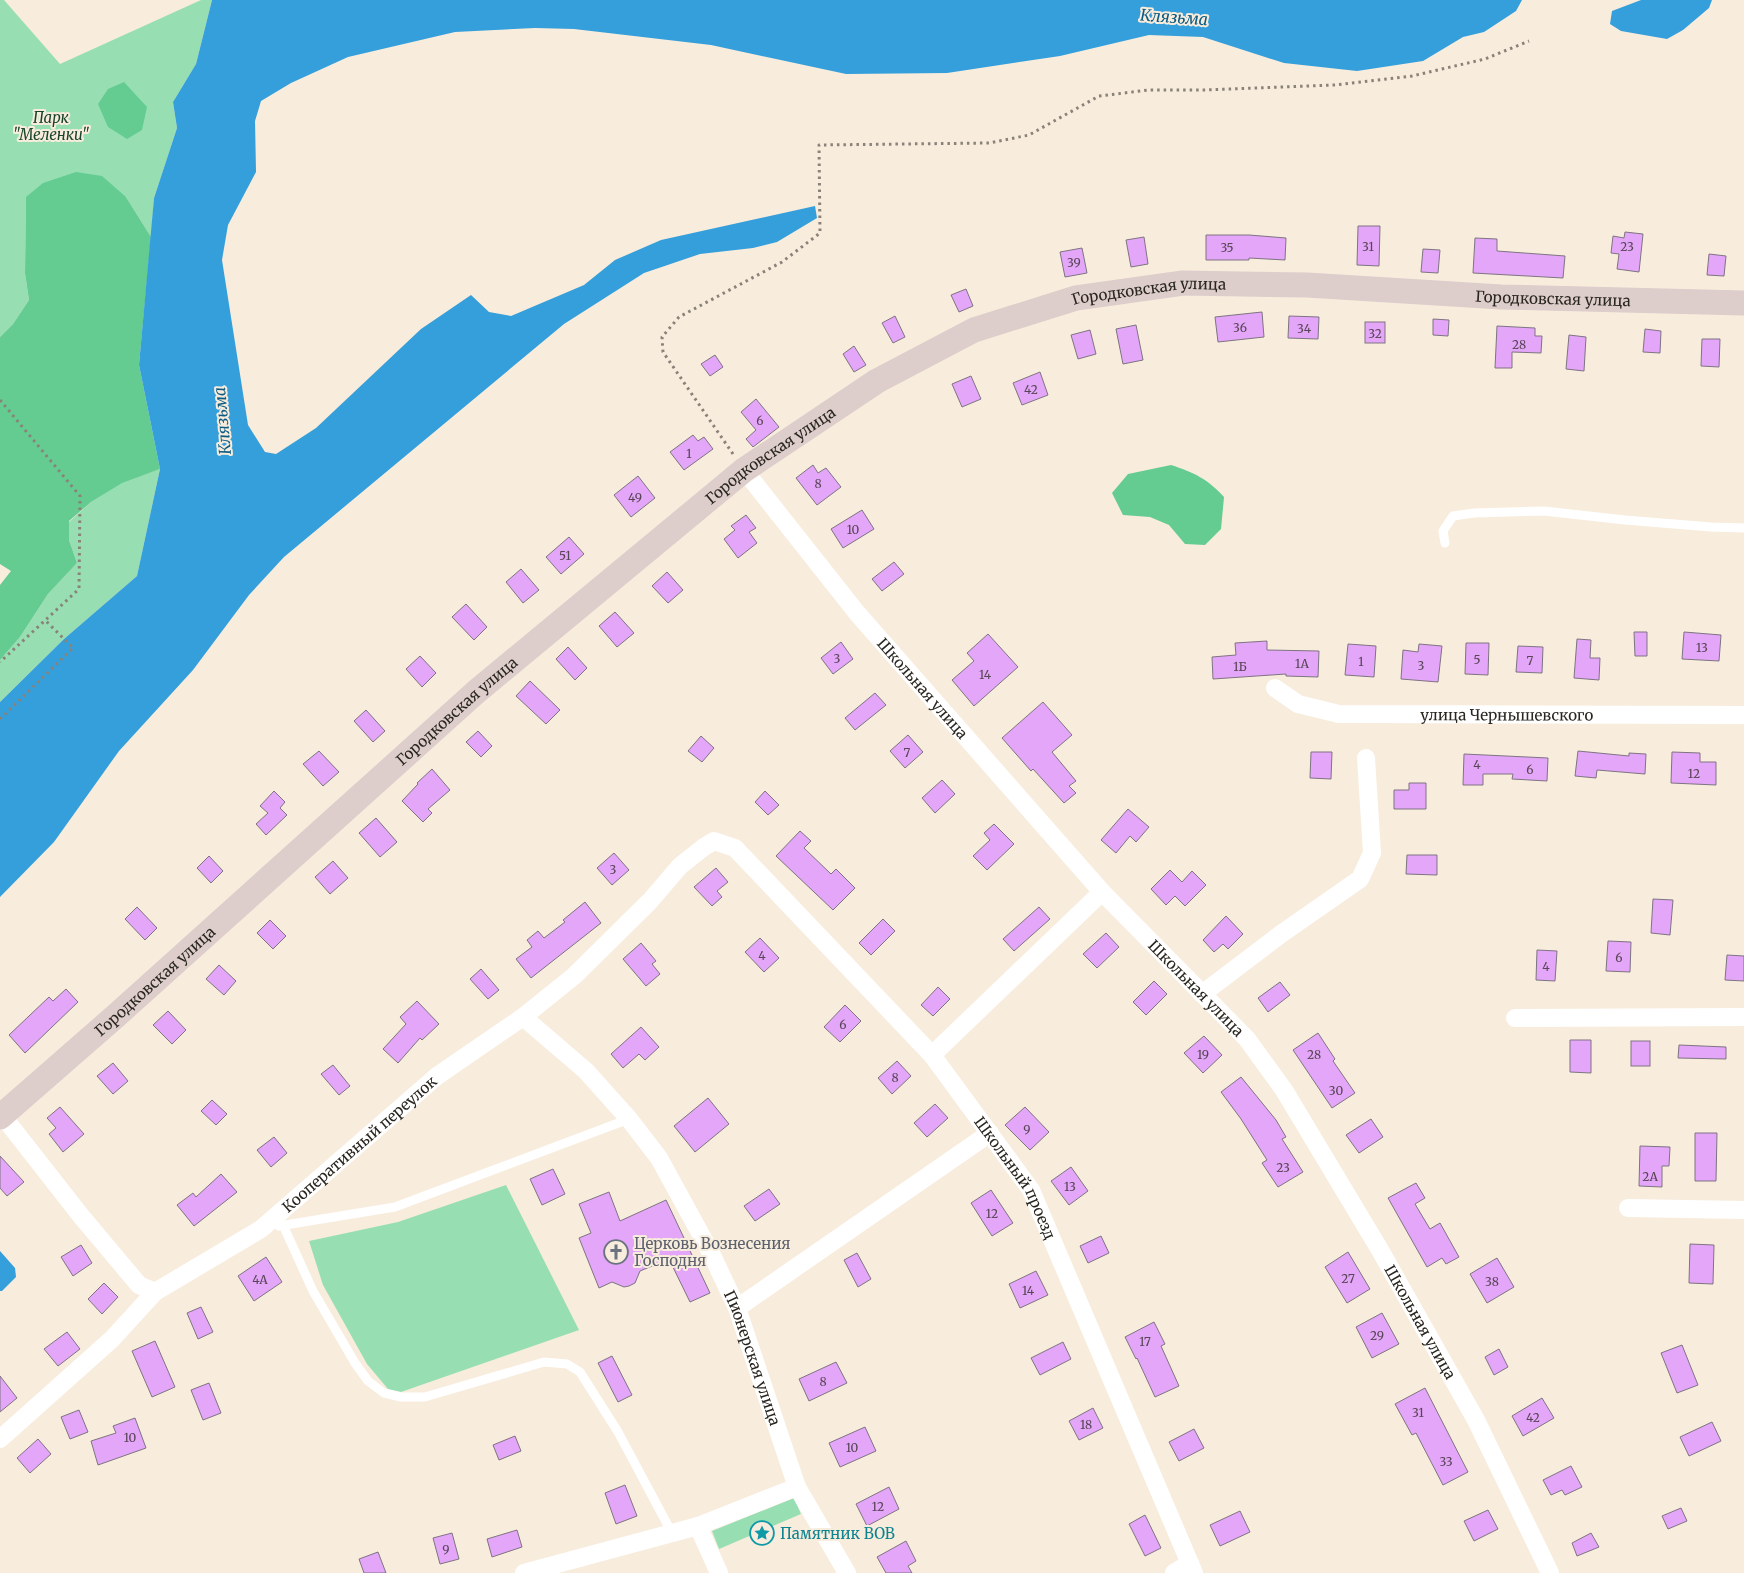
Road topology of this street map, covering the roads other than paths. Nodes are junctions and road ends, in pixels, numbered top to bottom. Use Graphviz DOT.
graph roads {
  1 [pos="1744,303"];
  2 [pos="744,470"];
  3 [pos="1744,528"];
  4 [pos="1445,543"];
  5 [pos="1275,688"];
  6 [pos="1744,715"];
  7 [pos="1366,758"];
  8 [pos="735,848"];
  9 [pos="1102,892"];
  10 [pos="1202,994"];
  11 [pos="523,1017"];
  12 [pos="1744,1017"];
  13 [pos="1515,1018"];
  14 [pos="932,1055"];
  15 [pos="1,1116"];
  16 [pos="629,1120"];
  17 [pos="990,1133"];
  18 [pos="1628,1208"];
  19 [pos="1744,1210"];
  20 [pos="283,1225"];
  21 [pos="261,1229"];
  22 [pos="155,1292"];
  23 [pos="737,1308"];
  24 [pos="0,1439"];
  25 [pos="797,1487"];
  26 [pos="698,1526"];
  27 [pos="672,1533"];
  28 [pos="1192,1568"];
  29 [pos="524,1573"];
  30 [pos="719,1573"];
  31 [pos="847,1573"];
  32 [pos="1174,1573"];
  33 [pos="1550,1573"];
  1 -- 2 [label="main road, Городковская улица"];
  2 -- 9 [label="street, Школьная улица"];
  2 -- 15 [label="main road, Городковская улица"];
  3 -- 4 [label="lane"];
  5 -- 6 [label="street, улица Чернышевского"];
  7 -- 10 [label="street"];
  8 -- 11 [label="street, Кооперативный переулок"];
  8 -- 14 [label="street, Школьный проезд"];
  9 -- 10 [label="street, Школьная улица"];
  9 -- 14 [label="street"];
  10 -- 33 [label="street, Школьная улица"];
  11 -- 16 [label="street, Пионерская улица"];
  11 -- 21 [label="street, Кооперативный переулок"];
  12 -- 13 [label="street"];
  14 -- 17 [label="street, Школьный проезд"];
  15 -- 22 [label="street"];
  16 -- 20 [label="lane"];
  16 -- 23 [label="street, Пионерская улица"];
  17 -- 23 [label="street"];
  17 -- 28 [label="street, Школьный проезд"];
  18 -- 19 [label="street"];
  20 -- 21 [label="lane"];
  20 -- 27 [label="lane"];
  21 -- 22 [label="street, Кооперативный переулок"];
  22 -- 24 [label="street, Кооперативный переулок"];
  23 -- 25 [label="street, Пионерская улица"];
  25 -- 26 [label="street"];
  25 -- 31 [label="street, Пионерская улица"];
  26 -- 27 [label="street"];
  26 -- 30 [label="street"];
  27 -- 29 [label="street"];
  28 -- 32 [label="street"];
}
